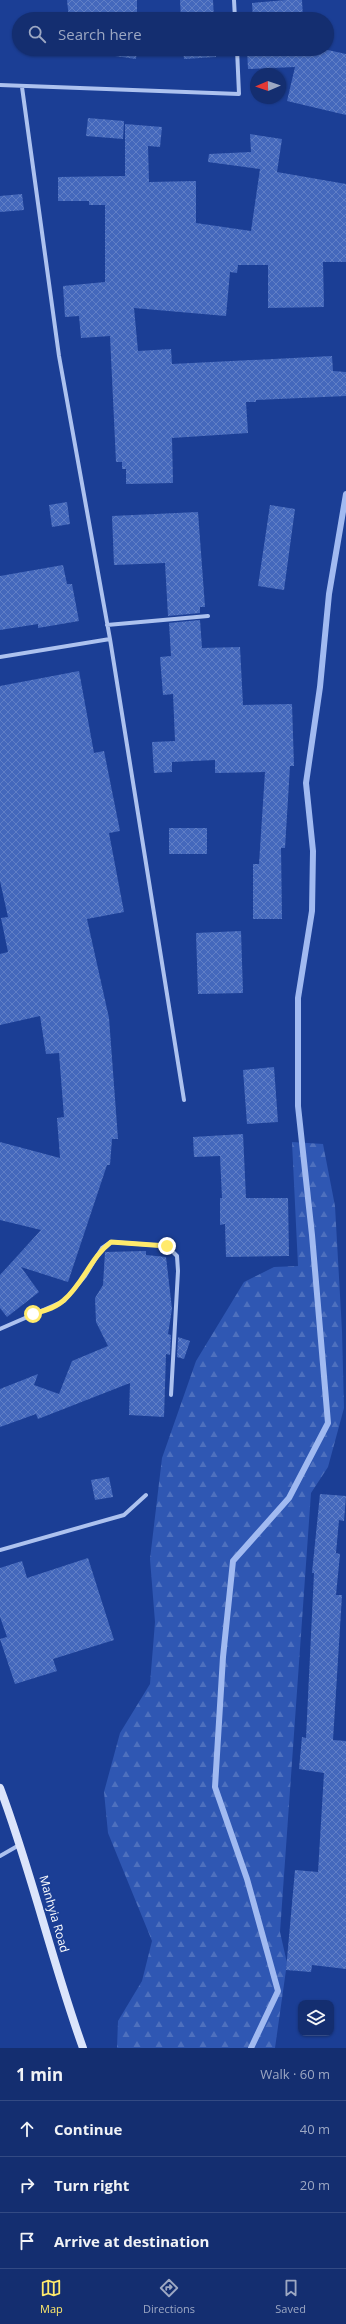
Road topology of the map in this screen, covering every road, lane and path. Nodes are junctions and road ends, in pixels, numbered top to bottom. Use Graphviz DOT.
graph roads {
  1 [pos="234,0"];
  2 [pos="235,12"];
  3 [pos="236,56"];
  4 [pos="0,85"];
  5 [pos="22,87"];
  6 [pos="208,616"];
  7 [pos="107,625"];
  8 [pos="110,639"];
  9 [pos="0,657"];
  10 [pos="184,1100"];
  11 [pos="0,1329"];
  12 [pos="171,1395"];
  13 [pos="146,1495"];
  14 [pos="0,1550"];
  15 [pos="0,1788"];
  16 [pos="21,1844"];
  17 [pos="0,1856"];
  18 [pos="83,2048"];
  1 -- 2 [label="street"];
  3 -- 5 [label="street"];
  4 -- 5 [label="street"];
  5 -- 7 [label="street"];
  6 -- 7 [label="street"];
  7 -- 8 [label="street"];
  8 -- 9 [label="street"];
  8 -- 10 [label="street"];
  11 -- 12 [label="street"];
  13 -- 14 [label="street"];
  15 -- 16 [label="main road, Manhyia Road"];
  16 -- 17 [label="street"];
  16 -- 18 [label="main road, Manhyia Road"];
}
